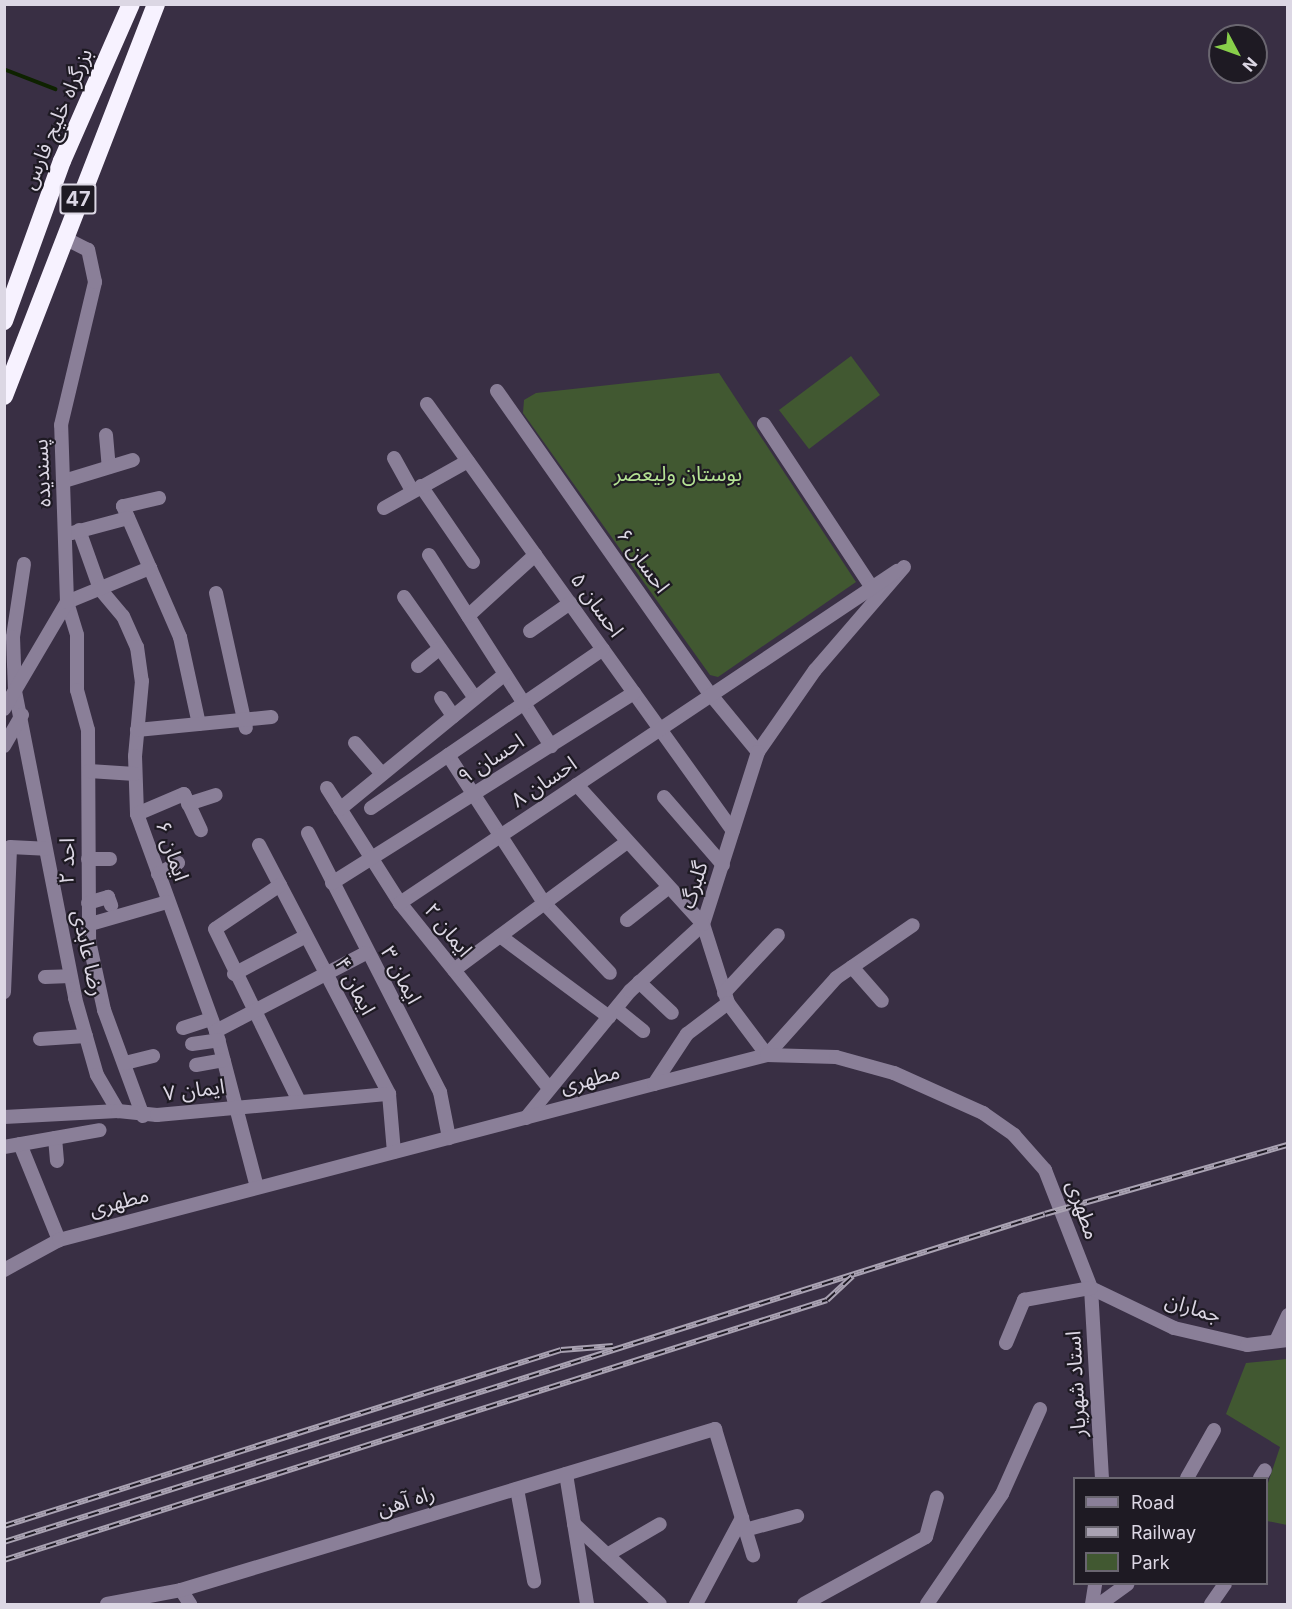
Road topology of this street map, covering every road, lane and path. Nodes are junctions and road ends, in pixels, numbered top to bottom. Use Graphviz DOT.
graph roads {
  1 [pos="131,4"];
  2 [pos="156,4"];
  3 [pos="64,238"];
  4 [pos="4,321"];
  5 [pos="497,391"];
  6 [pos="4,396"];
  7 [pos="427,404"];
  8 [pos="764,424"];
  9 [pos="106,435"];
  10 [pos="394,458"];
  11 [pos="133,460"];
  12 [pos="468,461"];
  13 [pos="109,467"];
  14 [pos="64,481"];
  15 [pos="416,489"];
  16 [pos="159,498"];
  17 [pos="384,508"];
  18 [pos="125,512"];
  19 [pos="73,532"];
  20 [pos="429,555"];
  21 [pos="535,555"];
  22 [pos="473,562"];
  23 [pos="24,564"];
  24 [pos="904,567"];
  25 [pos="150,568"];
  26 [pos="870,585"];
  27 [pos="100,589"];
  28 [pos="216,593"];
  29 [pos="404,597"];
  30 [pos="67,602"];
  31 [pos="570,603"];
  32 [pos="468,616"];
  33 [pos="530,631"];
  34 [pos="440,648"];
  35 [pos="603,649"];
  36 [pos="418,666"];
  37 [pos="505,674"];
  38 [pos="15,691"];
  39 [pos="634,693"];
  40 [pos="711,695"];
  41 [pos="441,698"];
  42 [pos="475,698"];
  43 [pos="524,703"];
  44 [pos="4,708"];
  45 [pos="22,716"];
  46 [pos="453,716"];
  47 [pos="272,717"];
  48 [pos="199,724"];
  49 [pos="244,724"];
  50 [pos="660,729"];
  51 [pos="138,730"];
  52 [pos="356,743"];
  53 [pos="4,746"];
  54 [pos="551,746"];
  55 [pos="759,752"];
  56 [pos="448,755"];
  57 [pos="89,771"];
  58 [pos="135,774"];
  59 [pos="382,774"];
  60 [pos="577,785"];
  61 [pos="327,788"];
  62 [pos="216,795"];
  63 [pos="474,795"];
  64 [pos="664,797"];
  65 [pos="188,804"];
  66 [pos="371,807"];
  67 [pos="340,809"];
  68 [pos="137,814"];
  69 [pos="201,830"];
  70 [pos="733,831"];
  71 [pos="308,833"];
  72 [pos="499,837"];
  73 [pos="627,842"];
  74 [pos="259,845"];
  75 [pos="45,849"];
  76 [pos="88,859"];
  77 [pos="110,859"];
  78 [pos="371,861"];
  79 [pos="178,863"];
  80 [pos="723,865"];
  81 [pos="158,874"];
  82 [pos="332,883"];
  83 [pos="280,885"];
  84 [pos="669,887"];
  85 [pos="167,902"];
  86 [pos="88,903"];
  87 [pos="400,903"];
  88 [pos="544,903"];
  89 [pos="111,905"];
  90 [pos="627,920"];
  91 [pos="703,924"];
  92 [pos="87,925"];
  93 [pos="913,925"];
  94 [pos="778,935"];
  95 [pos="306,936"];
  96 [pos="500,936"];
  97 [pos="366,953"];
  98 [pos="852,967"];
  99 [pos="454,970"];
  100 [pos="610,973"];
  101 [pos="234,974"];
  102 [pos="325,974"];
  103 [pos="70,976"];
  104 [pos="45,977"];
  105 [pos="639,982"];
  106 [pos="4,992"];
  107 [pos="726,998"];
  108 [pos="882,1001"];
  109 [pos="253,1011"];
  110 [pos="612,1013"];
  111 [pos="672,1013"];
  112 [pos="183,1028"];
  113 [pos="215,1030"];
  114 [pos="643,1031"];
  115 [pos="86,1036"];
  116 [pos="40,1039"];
  117 [pos="192,1044"];
  118 [pos="153,1056"];
  119 [pos="767,1056"];
  120 [pos="224,1060"];
  121 [pos="125,1063"];
  122 [pos="196,1065"];
  123 [pos="654,1084"];
  124 [pos="549,1088"];
  125 [pos="388,1094"];
  126 [pos="299,1101"];
  127 [pos="237,1106"];
  128 [pos="118,1111"];
  129 [pos="143,1116"];
  130 [pos="4,1118"];
  131 [pos="526,1118"];
  132 [pos="100,1130"];
  133 [pos="55,1138"];
  134 [pos="449,1138"];
  135 [pos="20,1144"];
  136 [pos="4,1147"];
  137 [pos="394,1152"];
  138 [pos="57,1161"];
  139 [pos="257,1187"];
  140 [pos="59,1240"];
  141 [pos="4,1270"];
  142 [pos="1091,1288"];
  143 [pos="1287,1315"];
  144 [pos="1282,1340"];
  145 [pos="1006,1343"];
  146 [pos="1040,1409"];
  147 [pos="1214,1430"];
  148 [pos="566,1474"];
  149 [pos="1102,1477"];
  150 [pos="1188,1477"];
  151 [pos="517,1489"];
  152 [pos="937,1497"];
  153 [pos="797,1516"];
  154 [pos="574,1524"];
  155 [pos="660,1524"];
  156 [pos="744,1524"];
  157 [pos="608,1555"];
  158 [pos="753,1555"];
  159 [pos="534,1581"];
  160 [pos="1095,1585"];
  161 [pos="1127,1585"];
  162 [pos="1224,1585"];
  163 [pos="181,1590"];
  164 [pos="137,1603"];
  165 [pos="107,1605"];
  166 [pos="190,1605"];
  167 [pos="587,1605"];
  168 [pos="660,1605"];
  169 [pos="696,1605"];
  170 [pos="804,1605"];
  171 [pos="927,1605"];
  172 [pos="1092,1605"];
  173 [pos="1100,1605"];
  174 [pos="1211,1605"];
  1 -- 4 [label="highway, بزرگراه خلیج فارس / 47"];
  2 -- 3 [label="highway, 47"];
  3 -- 6 [label="highway, 47"];
  3 -- 14 [label="street, پسندیده"];
  5 -- 40 [label="street, احسان ۶"];
  7 -- 12 [label="street, احسان ۵"];
  8 -- 26 [label="street"];
  9 -- 13 [label="street"];
  10 -- 15 [label="street"];
  11 -- 13 [label="street"];
  12 -- 15 [label="street"];
  12 -- 21 [label="street, احسان ۵"];
  13 -- 14 [label="street"];
  14 -- 19 [label="street, پسندیده"];
  15 -- 17 [label="street"];
  15 -- 22 [label="street"];
  16 -- 18 [label="street"];
  18 -- 19 [label="street"];
  18 -- 25 [label="street"];
  19 -- 27 [label="street, ایمان ۶"];
  19 -- 30 [label="street, پسندیده"];
  20 -- 32 [label="street"];
  21 -- 31 [label="street, احسان ۵"];
  21 -- 32 [label="street"];
  23 -- 38 [label="street, رضا عابدی"];
  24 -- 26 [label="street, احسان ۸"];
  24 -- 55 [label="street, گلبرگ"];
  25 -- 27 [label="street"];
  25 -- 48 [label="street"];
  26 -- 40 [label="street, احسان ۸"];
  27 -- 30 [label="street"];
  27 -- 51 [label="street, ایمان ۶"];
  28 -- 49 [label="street"];
  29 -- 34 [label="street"];
  30 -- 38 [label="street"];
  30 -- 57 [label="street, احد ۲"];
  31 -- 33 [label="street"];
  31 -- 35 [label="street, احسان ۵"];
  32 -- 37 [label="street"];
  34 -- 36 [label="street"];
  34 -- 42 [label="street"];
  35 -- 39 [label="street, احسان ۵"];
  35 -- 43 [label="street"];
  37 -- 42 [label="street"];
  37 -- 43 [label="street"];
  38 -- 44 [label="street"];
  38 -- 45 [label="street, رضا عابدی"];
  39 -- 50 [label="street, احسان ۵"];
  39 -- 54 [label="street, احسان ۹"];
  40 -- 50 [label="street, احسان ۸"];
  40 -- 55 [label="street, احسان ۶"];
  41 -- 46 [label="street"];
  42 -- 46 [label="street"];
  43 -- 54 [label="street"];
  43 -- 56 [label="street"];
  45 -- 53 [label="street"];
  45 -- 75 [label="street, رضا عابدی"];
  46 -- 59 [label="street"];
  47 -- 49 [label="street"];
  48 -- 49 [label="street"];
  48 -- 51 [label="street"];
  50 -- 60 [label="street, احسان ۸"];
  50 -- 70 [label="street, احسان ۵"];
  51 -- 58 [label="street, ایمان ۶"];
  52 -- 59 [label="street"];
  54 -- 63 [label="street, احسان ۹"];
  55 -- 70 [label="street, گلبرگ"];
  56 -- 63 [label="street"];
  56 -- 66 [label="street"];
  57 -- 58 [label="street"];
  57 -- 76 [label="street, احد ۲"];
  58 -- 68 [label="street, ایمان ۶"];
  59 -- 67 [label="street"];
  60 -- 72 [label="street, احسان ۸"];
  60 -- 73 [label="street"];
  61 -- 67 [label="street, ایمان ۲"];
  62 -- 65 [label="street"];
  63 -- 72 [label="street"];
  63 -- 78 [label="street, احسان ۹"];
  64 -- 80 [label="street"];
  65 -- 68 [label="street"];
  65 -- 69 [label="street"];
  67 -- 78 [label="street, ایمان ۲"];
  68 -- 81 [label="street, ایمان ۶"];
  70 -- 80 [label="street, گلبرگ"];
  71 -- 82 [label="street, ایمان ۳"];
  72 -- 87 [label="street, احسان ۸"];
  72 -- 88 [label="street"];
  73 -- 84 [label="street"];
  73 -- 88 [label="street"];
  74 -- 83 [label="street, ایمان ۴"];
  75 -- 103 [label="street, رضا عابدی"];
  75 -- 106 [label="street"];
  76 -- 77 [label="street"];
  76 -- 86 [label="street, احد ۲"];
  78 -- 82 [label="street, احسان ۹"];
  78 -- 87 [label="street, ایمان ۲"];
  79 -- 81 [label="street"];
  80 -- 91 [label="street, گلبرگ"];
  81 -- 85 [label="street, ایمان ۶"];
  82 -- 97 [label="street, ایمان ۳"];
  83 -- 95 [label="street, ایمان ۴"];
  83 -- 101 [label="street"];
  84 -- 90 [label="street"];
  84 -- 91 [label="street"];
  85 -- 92 [label="street"];
  85 -- 113 [label="street, ایمان ۶"];
  86 -- 89 [label="street"];
  86 -- 92 [label="street, احد ۲"];
  87 -- 99 [label="street, ایمان ۲"];
  88 -- 96 [label="street"];
  88 -- 100 [label="street"];
  91 -- 105 [label="street"];
  91 -- 107 [label="street, گلبرگ"];
  92 -- 121 [label="street, احد ۲"];
  93 -- 98 [label="street"];
  94 -- 107 [label="street"];
  95 -- 101 [label="street"];
  95 -- 102 [label="street, ایمان ۴"];
  96 -- 99 [label="street"];
  96 -- 110 [label="street"];
  97 -- 102 [label="street"];
  97 -- 134 [label="street, ایمان ۳"];
  98 -- 108 [label="street"];
  98 -- 119 [label="street"];
  99 -- 124 [label="street, ایمان ۲"];
  101 -- 109 [label="street"];
  102 -- 109 [label="street"];
  102 -- 125 [label="street, ایمان ۴"];
  103 -- 104 [label="street"];
  103 -- 115 [label="street, رضا عابدی"];
  105 -- 110 [label="street"];
  105 -- 111 [label="street"];
  107 -- 119 [label="street, گلبرگ"];
  107 -- 123 [label="street"];
  109 -- 113 [label="street"];
  109 -- 126 [label="street"];
  110 -- 114 [label="street"];
  110 -- 124 [label="street"];
  112 -- 113 [label="street"];
  113 -- 117 [label="street"];
  113 -- 120 [label="street, ایمان ۶"];
  115 -- 116 [label="street"];
  115 -- 128 [label="street, رضا عابدی"];
  118 -- 121 [label="street"];
  119 -- 123 [label="street, مطهری"];
  119 -- 142 [label="street, مطهری"];
  120 -- 122 [label="street"];
  120 -- 127 [label="street, ایمان ۶"];
  121 -- 129 [label="street, احد ۲"];
  123 -- 131 [label="street, مطهری"];
  124 -- 131 [label="street"];
  125 -- 126 [label="street, ایمان ۷"];
  125 -- 137 [label="street, ایمان ۴"];
  126 -- 127 [label="street, ایمان ۷"];
  127 -- 129 [label="street, ایمان ۷"];
  127 -- 139 [label="street, ایمان ۶"];
  128 -- 129 [label="street, ایمان ۷"];
  128 -- 130 [label="street, ایمان ۷"];
  131 -- 134 [label="street, مطهری"];
  132 -- 133 [label="street"];
  133 -- 135 [label="street"];
  133 -- 138 [label="street"];
  134 -- 137 [label="street, مطهری"];
  135 -- 136 [label="street"];
  135 -- 140 [label="street"];
  137 -- 139 [label="street, مطهری"];
  139 -- 140 [label="street, مطهری"];
  140 -- 141 [label="street, مطهری"];
  142 -- 144 [label="street, جماران"];
  142 -- 145 [label="street"];
  142 -- 149 [label="street, استاد شهریار"];
  143 -- 144 [label="street"];
  146 -- 171 [label="street"];
  147 -- 150 [label="street"];
  148 -- 151 [label="street, راه آهن"];
  148 -- 154 [label="street"];
  148 -- 156 [label="street, راه آهن"];
  151 -- 159 [label="street"];
  151 -- 163 [label="street, راه آهن"];
  152 -- 170 [label="street"];
  153 -- 156 [label="street"];
  154 -- 157 [label="street"];
  154 -- 167 [label="street"];
  155 -- 157 [label="street"];
  156 -- 158 [label="street"];
  156 -- 169 [label="street"];
  157 -- 168 [label="street"];
  160 -- 172 [label="street"];
  161 -- 173 [label="street"];
  162 -- 174 [label="street"];
  163 -- 164 [label="street, راه آهن"];
  163 -- 166 [label="street"];
  164 -- 165 [label="street, راه آهن"];
}
